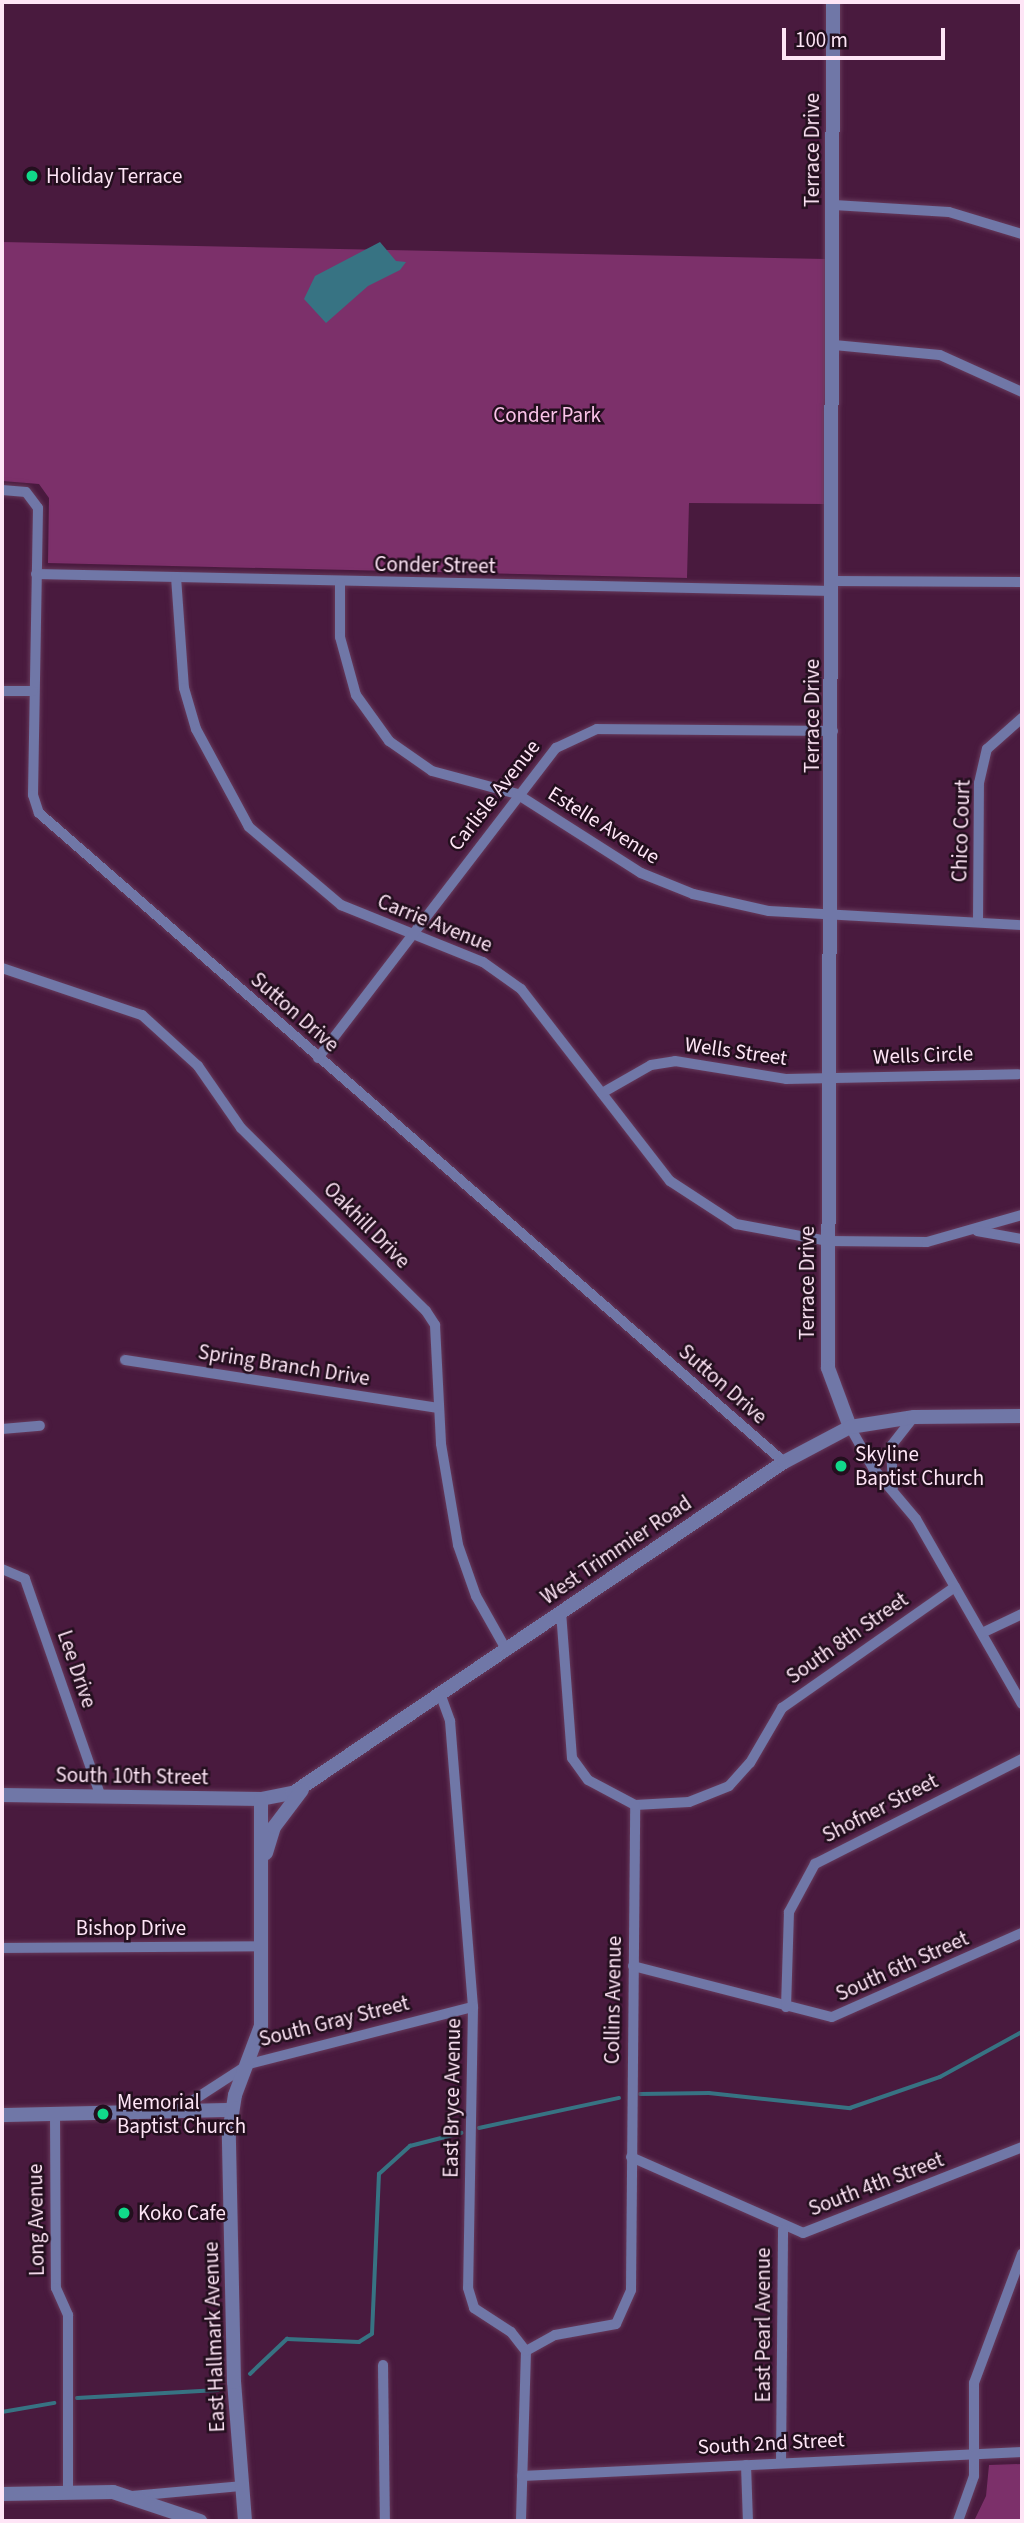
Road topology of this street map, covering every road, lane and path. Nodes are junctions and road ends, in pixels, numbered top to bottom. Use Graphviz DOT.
graph roads {
  1 [pos="833,2"];
  2 [pos="834,205"];
  3 [pos="1022,234"];
  4 [pos="834,345"];
  5 [pos="1022,392"];
  6 [pos="7,490"];
  7 [pos="36,574"];
  8 [pos="176,578"];
  9 [pos="1022,582"];
  10 [pos="340,583"];
  11 [pos="833,586"];
  12 [pos="2,691"];
  13 [pos="33,691"];
  14 [pos="1022,718"];
  15 [pos="833,731"];
  16 [pos="517,793"];
  17 [pos="833,910"];
  18 [pos="978,921"];
  19 [pos="1022,925"];
  20 [pos="412,935"];
  21 [pos="2,968"];
  22 [pos="318,1058"];
  23 [pos="1017,1074"];
  24 [pos="830,1078"];
  25 [pos="602,1093"];
  26 [pos="1022,1215"];
  27 [pos="978,1231"];
  28 [pos="1022,1239"];
  29 [pos="828,1241"];
  30 [pos="125,1360"];
  31 [pos="438,1408"];
  32 [pos="1022,1416"];
  33 [pos="914,1417"];
  34 [pos="40,1426"];
  35 [pos="850,1427"];
  36 [pos="2,1429"];
  37 [pos="784,1462"];
  38 [pos="893,1487"];
  39 [pos="2,1569"];
  40 [pos="955,1587"];
  41 [pos="561,1612"];
  42 [pos="1022,1614"];
  43 [pos="982,1633"];
  44 [pos="507,1651"];
  45 [pos="441,1696"];
  46 [pos="1022,1704"];
  47 [pos="1022,1759"];
  48 [pos="303,1788"];
  49 [pos="2,1795"];
  50 [pos="101,1797"];
  51 [pos="261,1798"];
  52 [pos="635,1805"];
  53 [pos="261,1871"];
  54 [pos="1022,1933"];
  55 [pos="261,1946"];
  56 [pos="2,1948"];
  57 [pos="633,1966"];
  58 [pos="473,2007"];
  59 [pos="786,2007"];
  60 [pos="249,2064"];
  61 [pos="231,2110"];
  62 [pos="176,2111"];
  63 [pos="55,2113"];
  64 [pos="2,2115"];
  65 [pos="1022,2147"];
  66 [pos="631,2157"];
  67 [pos="783,2230"];
  68 [pos="1022,2254"];
  69 [pos="526,2351"];
  70 [pos="383,2365"];
  71 [pos="1022,2452"];
  72 [pos="974,2454"];
  73 [pos="781,2463"];
  74 [pos="746,2465"];
  75 [pos="522,2476"];
  76 [pos="241,2486"];
  77 [pos="68,2492"];
  78 [pos="2,2494"];
  79 [pos="125,2496"];
  80 [pos="200,2521"];
  81 [pos="245,2521"];
  82 [pos="384,2521"];
  83 [pos="522,2521"];
  84 [pos="748,2521"];
  85 [pos="958,2521"];
  1 -- 2 [label="street, Terrace Drive"];
  2 -- 3 [label="street"];
  2 -- 4 [label="street, Terrace Drive"];
  4 -- 5 [label="street"];
  4 -- 11 [label="street, Terrace Drive"];
  6 -- 7 [label="street, Sutton Drive"];
  7 -- 8 [label="street, Conder Street"];
  7 -- 13 [label="street, Sutton Drive"];
  8 -- 10 [label="street, Conder Street"];
  8 -- 20 [label="street, Carrie Avenue"];
  9 -- 11 [label="street, Conder Street"];
  10 -- 11 [label="street, Conder Street"];
  10 -- 16 [label="street, Estelle Avenue"];
  11 -- 15 [label="street, Terrace Drive"];
  12 -- 13 [label="street"];
  13 -- 22 [label="street, Sutton Drive"];
  14 -- 18 [label="street, Chico Court"];
  15 -- 16 [label="street, Carlisle Avenue"];
  15 -- 17 [label="street, Terrace Drive"];
  16 -- 17 [label="street, Estelle Avenue"];
  16 -- 20 [label="street, Carlisle Avenue"];
  17 -- 18 [label="street, Estelle Avenue"];
  17 -- 24 [label="street, Terrace Drive"];
  18 -- 19 [label="street, Estelle Avenue"];
  20 -- 22 [label="street, Carlisle Avenue"];
  20 -- 25 [label="street, Carrie Avenue"];
  21 -- 31 [label="street, Oakhill Drive"];
  22 -- 37 [label="street, Sutton Drive"];
  23 -- 24 [label="street, Wells Circle"];
  24 -- 25 [label="street, Wells Street"];
  24 -- 29 [label="street, Terrace Drive"];
  25 -- 29 [label="street, Carrie Avenue"];
  26 -- 27 [label="street"];
  27 -- 28 [label="street"];
  27 -- 29 [label="street, Carrie Avenue"];
  29 -- 35 [label="street, Terrace Drive"];
  30 -- 31 [label="street, Spring Branch Drive"];
  31 -- 44 [label="street, Oakhill Drive"];
  32 -- 33 [label="street, West Trimmier Road"];
  33 -- 35 [label="street, West Trimmier Road"];
  33 -- 38 [label="street"];
  34 -- 36 [label="street"];
  35 -- 37 [label="street, West Trimmier Road"];
  35 -- 38 [label="street"];
  37 -- 41 [label="street, West Trimmier Road"];
  38 -- 40 [label="street"];
  39 -- 50 [label="street, Lee Drive"];
  40 -- 43 [label="street"];
  40 -- 52 [label="street, South 8th Street"];
  41 -- 44 [label="street, West Trimmier Road"];
  41 -- 52 [label="street"];
  42 -- 43 [label="street"];
  43 -- 46 [label="street"];
  44 -- 45 [label="street, West Trimmier Road"];
  45 -- 48 [label="street, West Trimmier Road"];
  45 -- 58 [label="street, East Bryce Avenue"];
  47 -- 59 [label="street, Shofner Street"];
  48 -- 51 [label="street, West Trimmier Road"];
  48 -- 53 [label="street"];
  49 -- 50 [label="street, South 10th Street"];
  50 -- 51 [label="street, South 10th Street"];
  51 -- 53 [label="street"];
  52 -- 57 [label="street, Collins Avenue"];
  53 -- 55 [label="street"];
  54 -- 59 [label="street, South 6th Street"];
  55 -- 56 [label="street, Bishop Drive"];
  55 -- 60 [label="street"];
  57 -- 59 [label="street, South 6th Street"];
  57 -- 66 [label="street, Collins Avenue"];
  58 -- 60 [label="street, South Gray Street"];
  58 -- 69 [label="street, East Bryce Avenue"];
  60 -- 61 [label="street"];
  60 -- 62 [label="street, South Gray Street"];
  61 -- 62 [label="street"];
  61 -- 76 [label="street, East Hallmark Avenue"];
  62 -- 63 [label="street"];
  63 -- 64 [label="street"];
  63 -- 77 [label="street, Long Avenue"];
  65 -- 67 [label="street, South 4th Street"];
  66 -- 67 [label="street, South 4th Street"];
  66 -- 69 [label="street, Collins Avenue"];
  67 -- 73 [label="street, East Pearl Avenue"];
  68 -- 72 [label="street"];
  69 -- 75 [label="street"];
  70 -- 82 [label="street"];
  71 -- 72 [label="street, South 2nd Street"];
  72 -- 73 [label="street, South 2nd Street"];
  72 -- 85 [label="street"];
  73 -- 74 [label="street, South 2nd Street"];
  74 -- 75 [label="street, South 2nd Street"];
  74 -- 84 [label="street"];
  75 -- 83 [label="street"];
  76 -- 79 [label="street"];
  76 -- 81 [label="street, East Hallmark Avenue"];
  77 -- 78 [label="street"];
  77 -- 79 [label="street"];
  79 -- 80 [label="street"];
}
